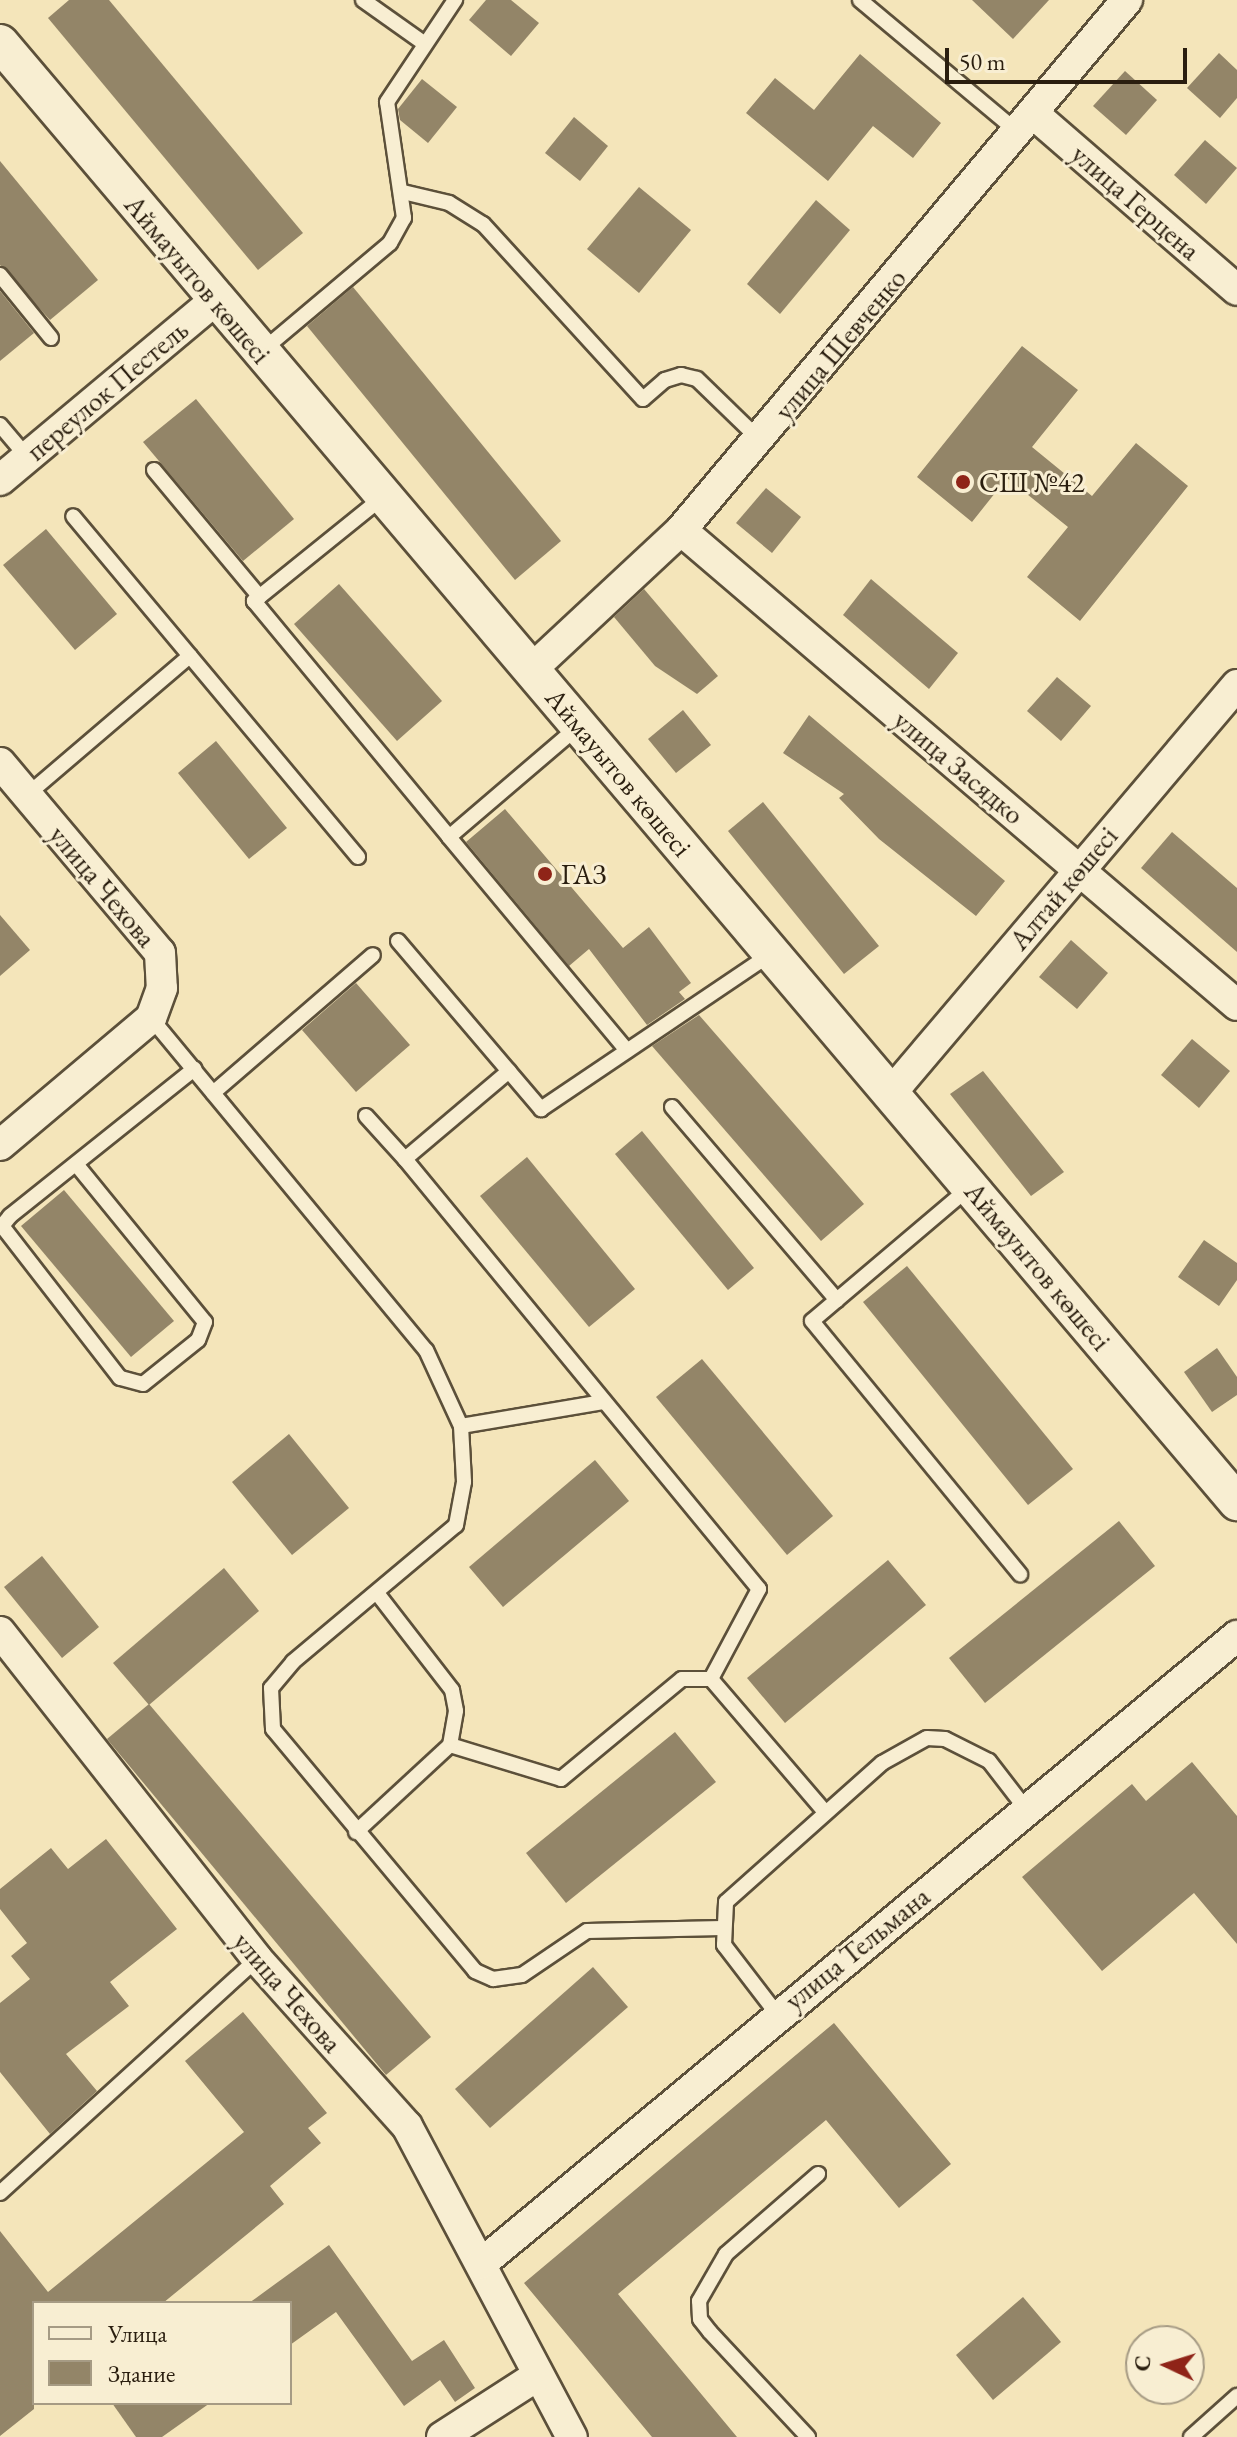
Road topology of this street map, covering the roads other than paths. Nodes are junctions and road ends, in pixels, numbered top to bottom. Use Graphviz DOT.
graph roads {
  1 [pos="363,0"];
  2 [pos="455,0"];
  3 [pos="860,0"];
  4 [pos="1127,0"];
  5 [pos="0,43"];
  6 [pos="425,44"];
  7 [pos="1027,124"];
  8 [pos="403,192"];
  9 [pos="0,275"];
  10 [pos="1237,290"];
  11 [pos="215,300"];
  12 [pos="51,338"];
  13 [pos="260,353"];
  14 [pos="0,425"];
  15 [pos="759,439"];
  16 [pos="27,457"];
  17 [pos="154,470"];
  18 [pos="0,480"];
  19 [pos="383,497"];
  20 [pos="73,516"];
  21 [pos="681,530"];
  22 [pos="260,597"];
  23 [pos="190,656"];
  24 [pos="532,669"];
  25 [pos="1237,685"];
  26 [pos="579,725"];
  27 [pos="0,763"];
  28 [pos="27,795"];
  29 [pos="449,837"];
  30 [pos="358,857"];
  31 [pos="1079,869"];
  32 [pos="398,941"];
  33 [pos="772,953"];
  34 [pos="373,955"];
  35 [pos="1237,1005"];
  36 [pos="151,1018"];
  37 [pos="627,1051"];
  38 [pos="194,1069"];
  39 [pos="509,1071"];
  40 [pos="213,1093"];
  41 [pos="891,1093"];
  42 [pos="672,1107"];
  43 [pos="366,1116"];
  44 [pos="0,1145"];
  45 [pos="405,1159"];
  46 [pos="76,1164"];
  47 [pos="971,1187"];
  48 [pos="837,1300"];
  49 [pos="603,1402"];
  50 [pos="461,1426"];
  51 [pos="1231,1482"];
  52 [pos="1020,1574"];
  53 [pos="377,1593"];
  54 [pos="0,1632"];
  55 [pos="1237,1636"];
  56 [pos="711,1679"];
  57 [pos="450,1745"];
  58 [pos="1026,1809"];
  59 [pos="825,1812"];
  60 [pos="356,1832"];
  61 [pos="722,1928"];
  62 [pos="257,1959"];
  63 [pos="777,2014"];
  64 [pos="818,2174"];
  65 [pos="0,2193"];
  66 [pos="481,2264"];
  67 [pos="537,2376"];
  68 [pos="1237,2396"];
  69 [pos="442,2437"];
  70 [pos="572,2437"];
  71 [pos="808,2437"];
  72 [pos="1191,2437"];
  1 -- 6 [label="lane"];
  2 -- 6 [label="lane"];
  3 -- 7 [label="lane"];
  4 -- 7 [label="street, улица Шевченко"];
  5 -- 11 [label="street, Аймауытов көшесі"];
  6 -- 8 [label="lane"];
  7 -- 10 [label="street, улица Герцена"];
  7 -- 15 [label="street, улица Шевченко"];
  8 -- 13 [label="lane"];
  8 -- 15 [label="lane"];
  9 -- 12 [label="lane"];
  11 -- 13 [label="street, Аймауытов көшесі"];
  11 -- 16 [label="street, переулок Пестель"];
  13 -- 19 [label="street, Аймауытов көшесі"];
  14 -- 16 [label="lane"];
  15 -- 21 [label="street, улица Шевченко"];
  16 -- 18 [label="street, переулок Пестель"];
  17 -- 22 [label="lane"];
  19 -- 22 [label="lane"];
  19 -- 24 [label="street, Аймауытов көшесі"];
  20 -- 23 [label="lane"];
  21 -- 24 [label="street, улица Шевченко"];
  21 -- 31 [label="street, улица Засядко"];
  22 -- 29 [label="lane"];
  23 -- 28 [label="lane"];
  23 -- 30 [label="lane"];
  24 -- 26 [label="street, Аймауытов көшесі"];
  25 -- 31 [label="street, Алтай көшесі"];
  26 -- 29 [label="lane"];
  26 -- 33 [label="street, Аймауытов көшесі"];
  27 -- 28 [label="street, улица Чехова"];
  28 -- 36 [label="street, улица Чехова"];
  29 -- 37 [label="lane"];
  31 -- 35 [label="street, улица Засядко"];
  31 -- 41 [label="street, Алтай көшесі"];
  32 -- 39 [label="lane"];
  33 -- 37 [label="lane"];
  33 -- 41 [label="street, Аймауытов көшесі"];
  34 -- 40 [label="lane"];
  36 -- 38 [label="lane"];
  36 -- 44 [label="street"];
  37 -- 39 [label="lane"];
  38 -- 40 [label="lane"];
  38 -- 46 [label="lane"];
  39 -- 45 [label="lane"];
  40 -- 50 [label="lane"];
  41 -- 47 [label="street, Аймауытов көшесі"];
  42 -- 48 [label="lane"];
  43 -- 45 [label="lane"];
  45 -- 49 [label="lane"];
  46 -- 46 [label="lane"];
  47 -- 48 [label="lane"];
  47 -- 51 [label="street, Аймауытов көшесі"];
  48 -- 52 [label="lane"];
  49 -- 50 [label="lane"];
  49 -- 56 [label="lane"];
  50 -- 53 [label="lane"];
  53 -- 57 [label="lane"];
  53 -- 60 [label="lane"];
  54 -- 62 [label="street, улица Чехова"];
  55 -- 58 [label="street, улица Тельмана"];
  56 -- 57 [label="lane"];
  56 -- 59 [label="lane"];
  57 -- 60 [label="lane"];
  58 -- 59 [label="lane"];
  58 -- 63 [label="street, улица Тельмана"];
  59 -- 61 [label="lane"];
  60 -- 61 [label="lane"];
  61 -- 63 [label="lane"];
  62 -- 65 [label="lane"];
  62 -- 66 [label="street, улица Чехова"];
  63 -- 66 [label="street, улица Тельмана"];
  64 -- 71 [label="lane"];
  66 -- 67 [label="street, улица Чехова"];
  67 -- 69 [label="street"];
  67 -- 70 [label="street, улица Чехова"];
  68 -- 72 [label="lane"];
}
